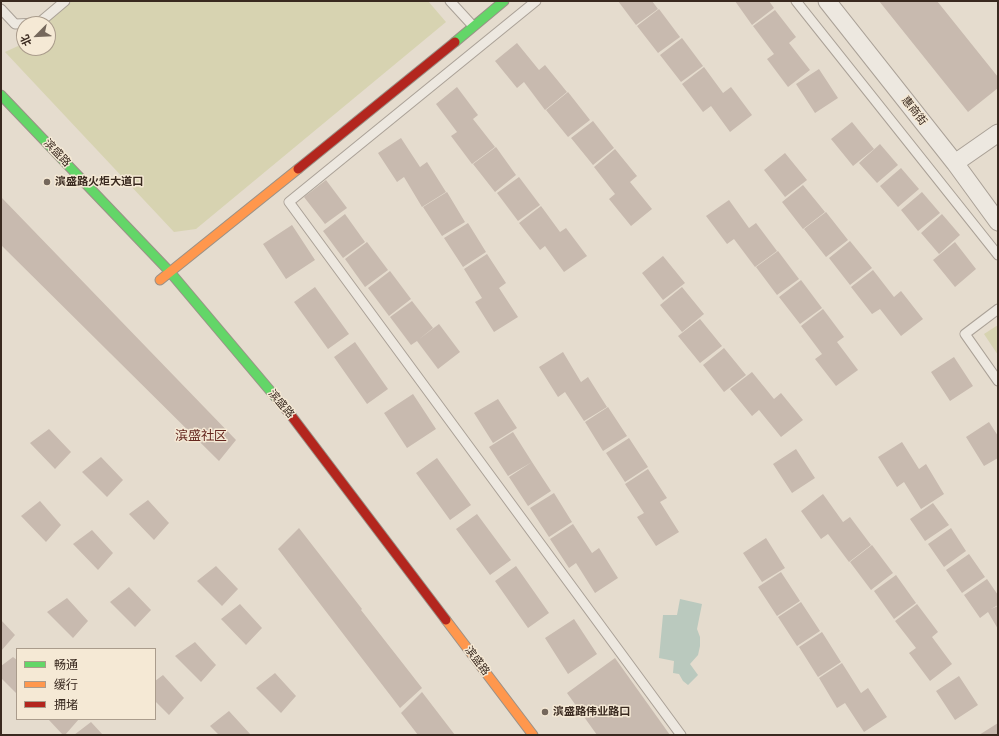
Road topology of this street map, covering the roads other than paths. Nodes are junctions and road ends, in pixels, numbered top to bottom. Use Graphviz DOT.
graph roads {
  1 [pos="65,1"];
  2 [pos="450,1"];
  3 [pos="504,1"];
  4 [pos="536,1"];
  5 [pos="796,1"];
  6 [pos="827,1"];
  7 [pos="1,9"];
  8 [pos="473,26"];
  9 [pos="1,95"];
  10 [pos="998,133"];
  11 [pos="955,163"];
  12 [pos="998,222"];
  13 [pos="998,255"];
  14 [pos="170,272"];
  15 [pos="160,280"];
  16 [pos="998,309"];
  17 [pos="998,381"];
  18 [pos="533,735"];
  19 [pos="681,735"];
  1 -- 7 [label="lane"];
  2 -- 8 [label="lane"];
  3 -- 8 [label="main road"];
  4 -- 19 [label="lane"];
  5 -- 13 [label="lane"];
  6 -- 11 [label="street, 惠商街"];
  8 -- 14 [label="main road"];
  9 -- 14 [label="main road, 滨盛路"];
  10 -- 11 [label="street"];
  11 -- 12 [label="street, 惠商街"];
  14 -- 15 [label="main road"];
  14 -- 18 [label="main road, 滨盛路"];
  16 -- 17 [label="lane"];
}
